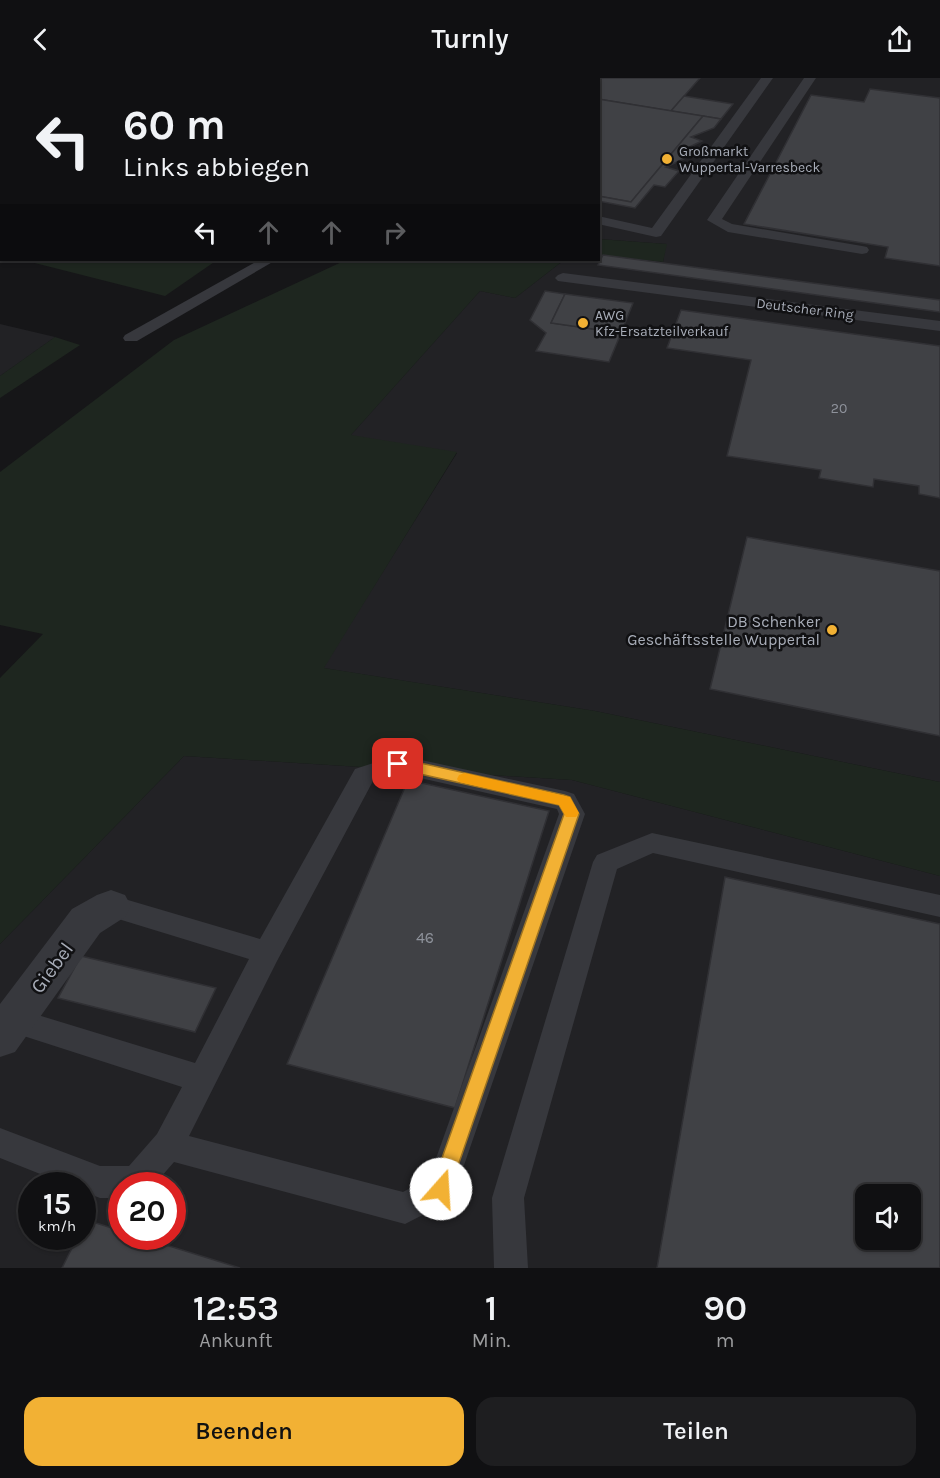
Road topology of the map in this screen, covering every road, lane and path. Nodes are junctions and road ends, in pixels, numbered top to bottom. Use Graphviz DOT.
graph roads {
  1 [pos="767,78"];
  2 [pos="810,78"];
  3 [pos="600,220"];
  4 [pos="862,250"];
  5 [pos="267,261"];
  6 [pos="563,278"];
  7 [pos="940,326"];
  8 [pos="131,338"];
  9 [pos="111,906"];
  10 [pos="940,906"];
  11 [pos="267,953"];
  12 [pos="7,1029"];
  13 [pos="201,1079"];
  14 [pos="0,1143"];
  15 [pos="168,1145"];
  16 [pos="511,1268"];
  1 -- 3 [label="lane"];
  2 -- 4 [label="lane"];
  5 -- 8 [label="lane"];
  6 -- 7 [label="lane, Deutscher Ring"];
  9 -- 11 [label="lane"];
  9 -- 12 [label="street, Giebel"];
  10 -- 16 [label="lane"];
  11 -- 13 [label="lane"];
  11 -- 15 [label="lane"];
  12 -- 13 [label="lane"];
  13 -- 15 [label="lane"];
  14 -- 15 [label="lane"];
}
